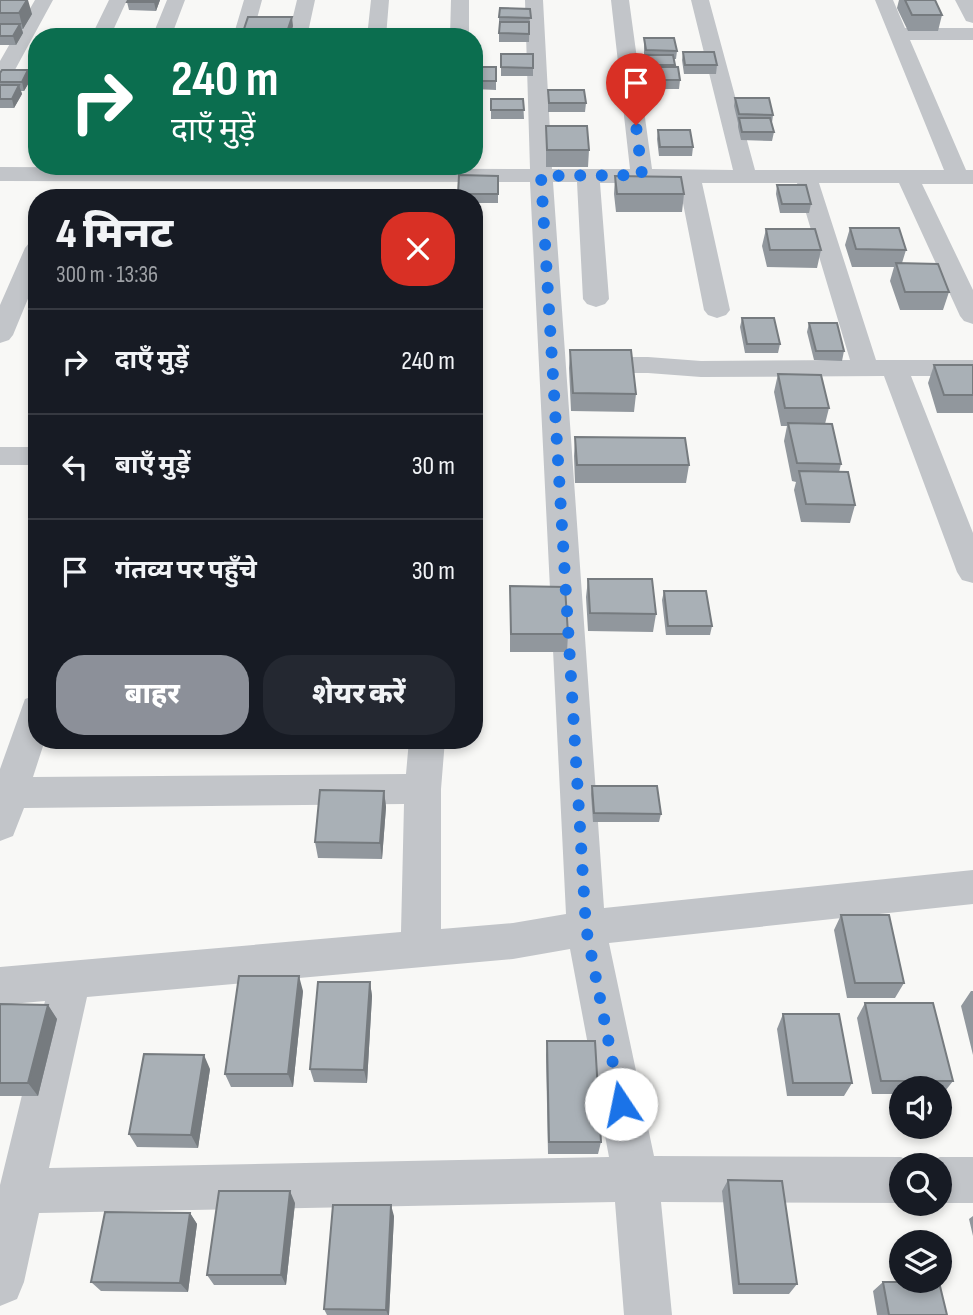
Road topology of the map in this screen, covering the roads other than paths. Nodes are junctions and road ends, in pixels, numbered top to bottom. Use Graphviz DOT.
graph roads {
  1 [pos="44,0"];
  2 [pos="118,0"];
  3 [pos="176,0"];
  4 [pos="253,0"];
  5 [pos="306,0"];
  6 [pos="380,0"];
  7 [pos="460,0"];
  8 [pos="534,0"];
  9 [pos="620,0"];
  10 [pos="700,0"];
  11 [pos="884,0"];
  12 [pos="964,0"];
  13 [pos="973,17"];
  14 [pos="28,28"];
  15 [pos="104,28"];
  16 [pos="165,28"];
  17 [pos="245,28"];
  18 [pos="299,28"];
  19 [pos="377,28"];
  20 [pos="458,28"];
  21 [pos="28,29"];
  22 [pos="898,34"];
  23 [pos="973,34"];
  24 [pos="0,79"];
  25 [pos="28,171"];
  26 [pos="0,174"];
  27 [pos="273,175"];
  28 [pos="589,175"];
  29 [pos="642,175"];
  30 [pos="689,175"];
  31 [pos="541,176"];
  32 [pos="745,176"];
  33 [pos="806,177"];
  34 [pos="966,177"];
  35 [pos="908,178"];
  36 [pos="331,179"];
  37 [pos="453,180"];
  38 [pos="28,269"];
  39 [pos="596,299"];
  40 [pos="717,310"];
  41 [pos="973,316"];
  42 [pos="0,335"];
  43 [pos="553,365"];
  44 [pos="973,368"];
  45 [pos="880,369"];
  46 [pos="0,456"];
  47 [pos="28,456"];
  48 [pos="973,572"];
  49 [pos="28,734"];
  50 [pos="426,749"];
  51 [pos="423,789"];
  52 [pos="3,803"];
  53 [pos="973,887"];
  54 [pos="586,928"];
  55 [pos="421,949"];
  56 [pos="71,979"];
  57 [pos="0,986"];
  58 [pos="636,1179"];
  59 [pos="889,1180"];
  60 [pos="952,1180"];
  61 [pos="973,1180"];
  62 [pos="22,1191"];
  63 [pos="0,1282"];
  64 [pos="648,1315"];
  1 -- 14 [label="street"];
  2 -- 15 [label="street"];
  3 -- 16 [label="street"];
  4 -- 17 [label="street"];
  5 -- 18 [label="street"];
  6 -- 19 [label="street"];
  7 -- 20 [label="street"];
  8 -- 31 [label="street"];
  9 -- 29 [label="street"];
  10 -- 32 [label="street"];
  11 -- 22 [label="street"];
  12 -- 13 [label="street"];
  21 -- 24 [label="street"];
  22 -- 23 [label="street"];
  22 -- 34 [label="street"];
  25 -- 26 [label="street"];
  27 -- 36 [label="street"];
  28 -- 29 [label="street"];
  28 -- 31 [label="street"];
  28 -- 39 [label="street"];
  29 -- 30 [label="street"];
  30 -- 32 [label="street"];
  30 -- 40 [label="street"];
  31 -- 37 [label="street"];
  31 -- 43 [label="street"];
  32 -- 33 [label="street"];
  33 -- 35 [label="street"];
  33 -- 45 [label="street"];
  34 -- 35 [label="street"];
  35 -- 41 [label="street"];
  36 -- 37 [label="street"];
  38 -- 42 [label="street"];
  43 -- 45 [label="street"];
  43 -- 54 [label="street"];
  44 -- 45 [label="street"];
  45 -- 48 [label="street"];
  46 -- 47 [label="street"];
  49 -- 52 [label="street"];
  50 -- 51 [label="street"];
  51 -- 52 [label="street"];
  51 -- 55 [label="street"];
  53 -- 54 [label="street"];
  54 -- 55 [label="street"];
  54 -- 58 [label="street"];
  55 -- 56 [label="street"];
  56 -- 57 [label="street"];
  56 -- 62 [label="street"];
  58 -- 59 [label="street"];
  58 -- 62 [label="street"];
  58 -- 64 [label="street"];
  60 -- 61 [label="street"];
  62 -- 63 [label="street"];
}
